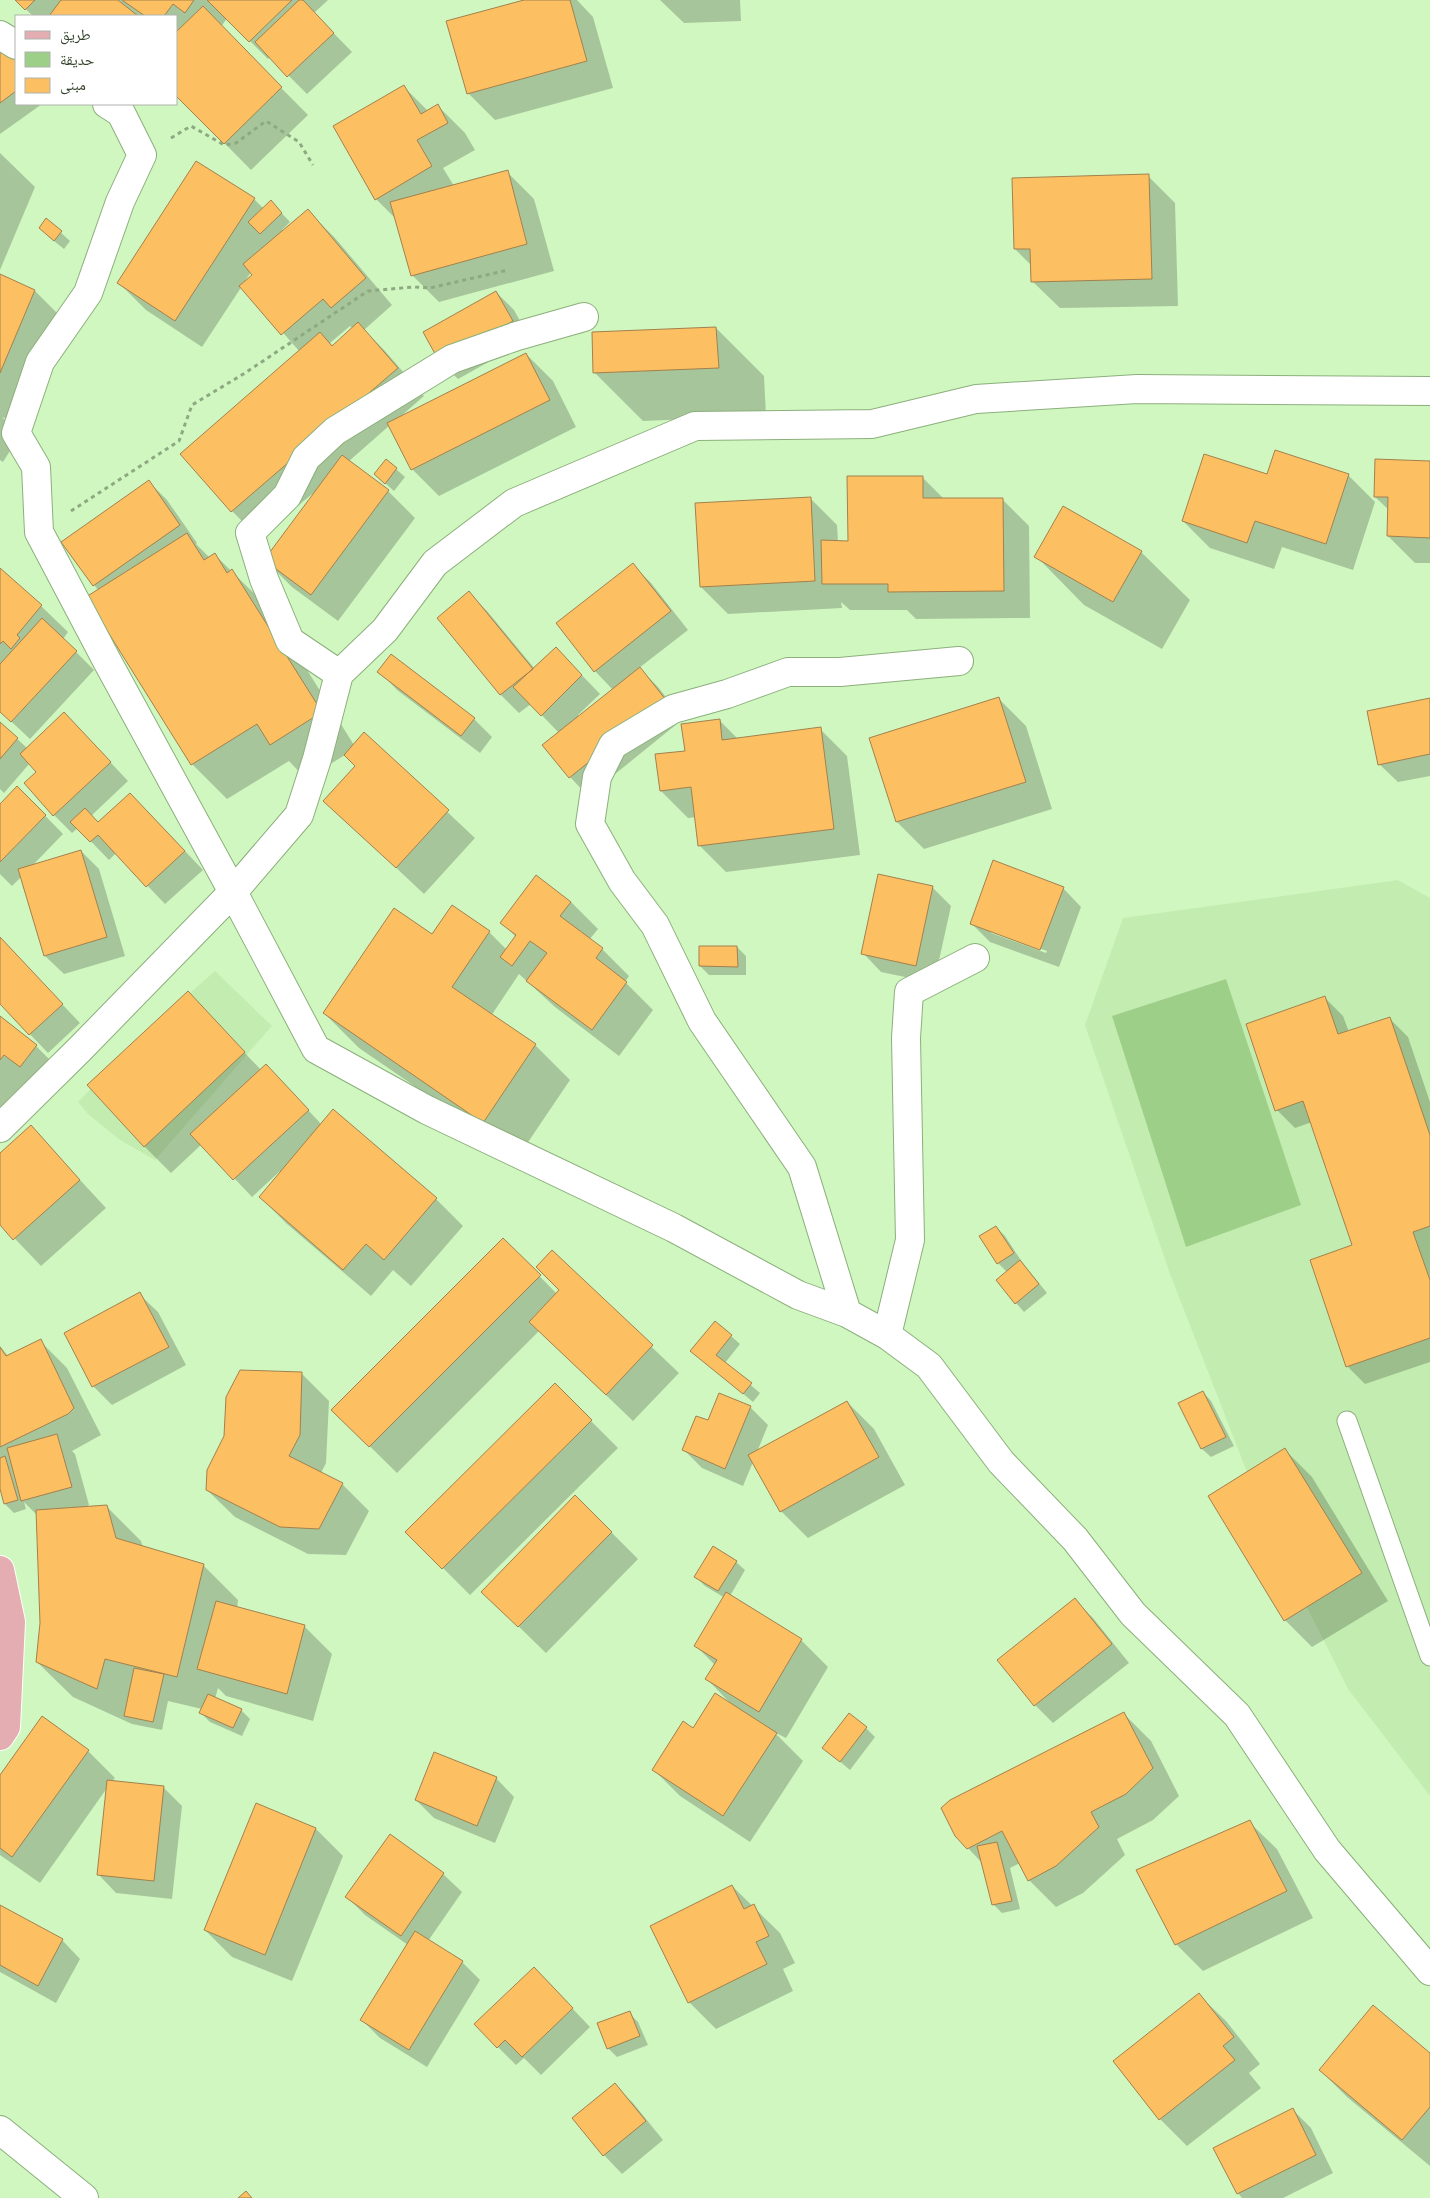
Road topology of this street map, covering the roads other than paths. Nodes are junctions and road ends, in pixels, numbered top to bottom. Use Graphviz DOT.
graph roads {
  1 [pos="0,35"];
  2 [pos="15,44"];
  3 [pos="109,105"];
  4 [pos="584,317"];
  5 [pos="1430,391"];
  6 [pos="959,661"];
  7 [pos="340,674"];
  8 [pos="233,892"];
  9 [pos="975,958"];
  10 [pos="0,1128"];
  11 [pos="848,1313"];
  12 [pos="887,1335"];
  13 [pos="1346,1420"];
  14 [pos="0,1570"];
  15 [pos="1430,1656"];
  16 [pos="0,1736"];
  17 [pos="1430,1971"];
  18 [pos="0,2130"];
  19 [pos="84,2198"];
  1 -- 2 [label="street"];
  3 -- 8 [label="street"];
  4 -- 7 [label="street"];
  5 -- 7 [label="street"];
  6 -- 11 [label="street"];
  7 -- 8 [label="street"];
  8 -- 10 [label="street"];
  8 -- 11 [label="street"];
  9 -- 12 [label="street"];
  11 -- 12 [label="street"];
  12 -- 17 [label="street"];
  13 -- 15 [label="lane"];
  14 -- 16 [label="main road"];
  18 -- 19 [label="street"];
}
